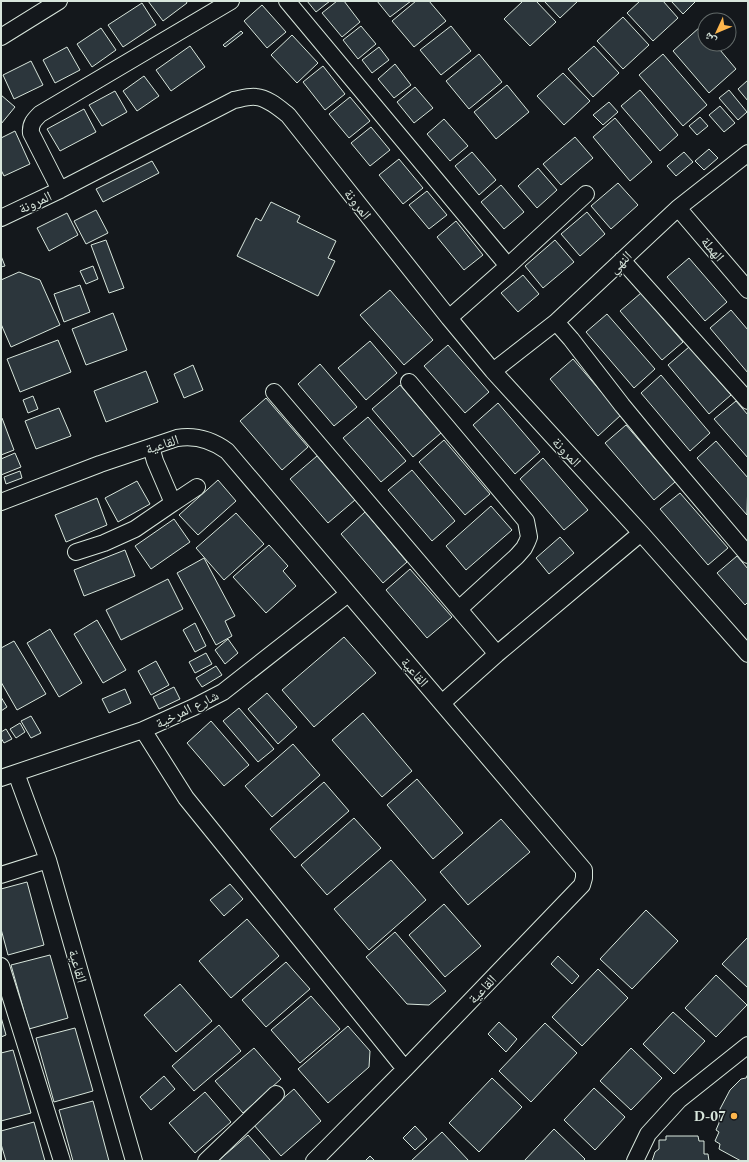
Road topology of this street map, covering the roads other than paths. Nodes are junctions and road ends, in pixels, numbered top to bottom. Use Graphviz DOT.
graph roads {
  1 [pos="59,1"];
  2 [pos="231,1"];
  3 [pos="287,1"];
  4 [pos="1,37"];
  5 [pos="748,153"];
  6 [pos="60,190"];
  7 [pos="586,194"];
  8 [pos="678,208"];
  9 [pos="1,218"];
  10 [pos="622,260"];
  11 [pos="508,266"];
  12 [pos="748,290"];
  13 [pos="449,318"];
  14 [pos="556,322"];
  15 [pos="493,371"];
  16 [pos="409,382"];
  17 [pos="274,392"];
  18 [pos="748,401"];
  19 [pos="151,447"];
  20 [pos="197,487"];
  21 [pos="1,502"];
  22 [pos="173,503"];
  23 [pos="641,532"];
  24 [pos="76,552"];
  25 [pos="748,555"];
  26 [pos="348,594"];
  27 [pos="459,609"];
  28 [pos="497,654"];
  29 [pos="748,654"];
  30 [pos="442,703"];
  31 [pos="143,730"];
  32 [pos="9,776"];
  33 [pos="48,860"];
  34 [pos="1,875"];
  35 [pos="1,966"];
  36 [pos="748,1045"];
  37 [pos="405,1069"];
  38 [pos="276,1094"];
  39 [pos="62,1161"];
  40 [pos="134,1161"];
  41 [pos="206,1161"];
  42 [pos="314,1161"];
  43 [pos="635,1161"];
  1 -- 4 [label="street"];
  2 -- 6 [label="street"];
  3 -- 11 [label="street"];
  5 -- 8 [label="street, النهي"];
  6 -- 9 [label="street, المرونة"];
  6 -- 13 [label="street, المرونة"];
  7 -- 11 [label="street"];
  8 -- 10 [label="street, النهي"];
  8 -- 12 [label="street, الهملة"];
  10 -- 14 [label="street, النهي"];
  10 -- 18 [label="street"];
  11 -- 13 [label="street"];
  13 -- 15 [label="street, المرونة"];
  14 -- 15 [label="street, النهي"];
  14 -- 25 [label="street"];
  15 -- 23 [label="street, المرونة"];
  16 -- 27 [label="street"];
  17 -- 27 [label="street"];
  19 -- 21 [label="street, القاعية"];
  19 -- 22 [label="street"];
  19 -- 26 [label="street, القاعية"];
  20 -- 22 [label="street"];
  22 -- 24 [label="street"];
  23 -- 28 [label="street"];
  23 -- 29 [label="street, المرونة"];
  26 -- 30 [label="street, القاعية"];
  26 -- 31 [label="street, شارع المرخية"];
  27 -- 28 [label="street"];
  28 -- 30 [label="street"];
  30 -- 37 [label="street, القاعية"];
  31 -- 32 [label="street, شارع المرخية"];
  31 -- 37 [label="street"];
  32 -- 33 [label="street, القاعية"];
  33 -- 34 [label="street"];
  33 -- 40 [label="street, القاعية"];
  35 -- 39 [label="street"];
  36 -- 43 [label="street"];
  37 -- 42 [label="street, القاعية"];
  38 -- 41 [label="street"];
}
